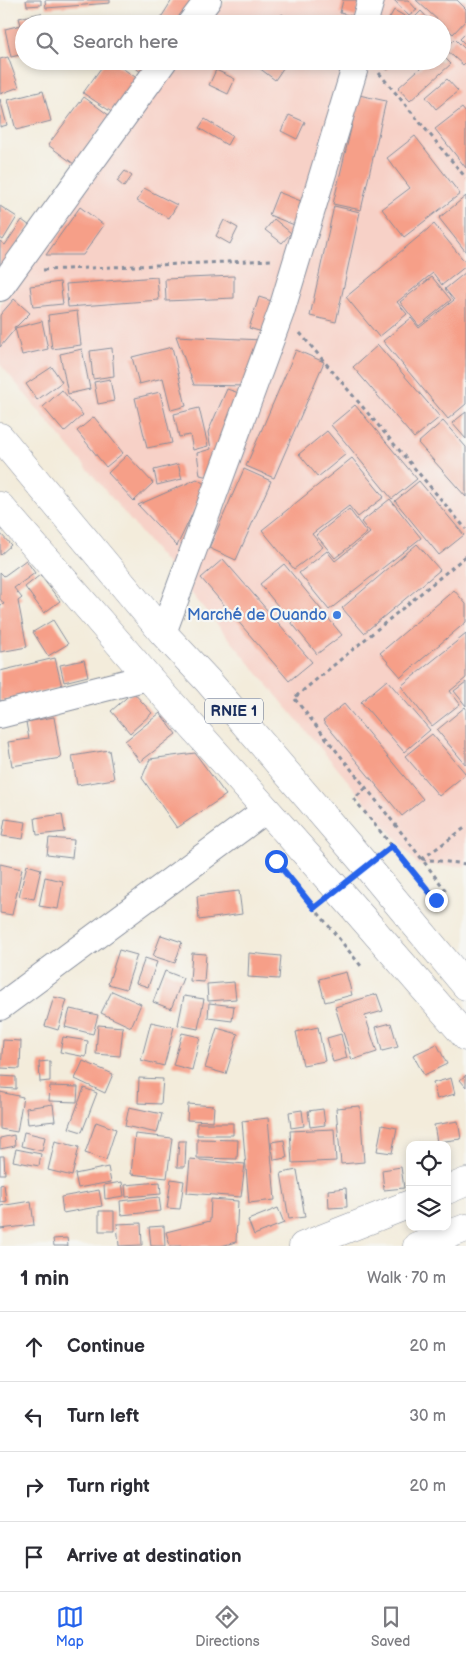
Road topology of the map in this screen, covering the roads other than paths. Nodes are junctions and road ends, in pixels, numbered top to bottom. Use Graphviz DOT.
graph roads {
  1 [pos="208,0"];
  2 [pos="371,0"];
  3 [pos="197,15"];
  4 [pos="367,15"];
  5 [pos="157,70"];
  6 [pos="364,70"];
  7 [pos="6,279"];
  8 [pos="0,437"];
  9 [pos="0,506"];
  10 [pos="163,633"];
  11 [pos="148,677"];
  12 [pos="0,715"];
  13 [pos="266,810"];
  14 [pos="466,986"];
  15 [pos="0,1007"];
  16 [pos="466,1038"];
  17 [pos="466,1182"];
  18 [pos="451,1188"];
  19 [pos="406,1206"];
  20 [pos="466,1228"];
  21 [pos="302,1246"];
  22 [pos="417,1246"];
  1 -- 3 [label="street"];
  2 -- 4 [label="street"];
  5 -- 7 [label="street"];
  6 -- 10 [label="street"];
  8 -- 10 [label="main road, RNIE 1"];
  9 -- 11 [label="main road, RNIE 1"];
  10 -- 14 [label="main road, RNIE 1"];
  11 -- 12 [label="street"];
  11 -- 13 [label="main road, RNIE 1"];
  13 -- 15 [label="street"];
  13 -- 16 [label="main road, RNIE 1"];
  17 -- 18 [label="main road"];
  19 -- 21 [label="main road"];
  20 -- 22 [label="main road"];
}
